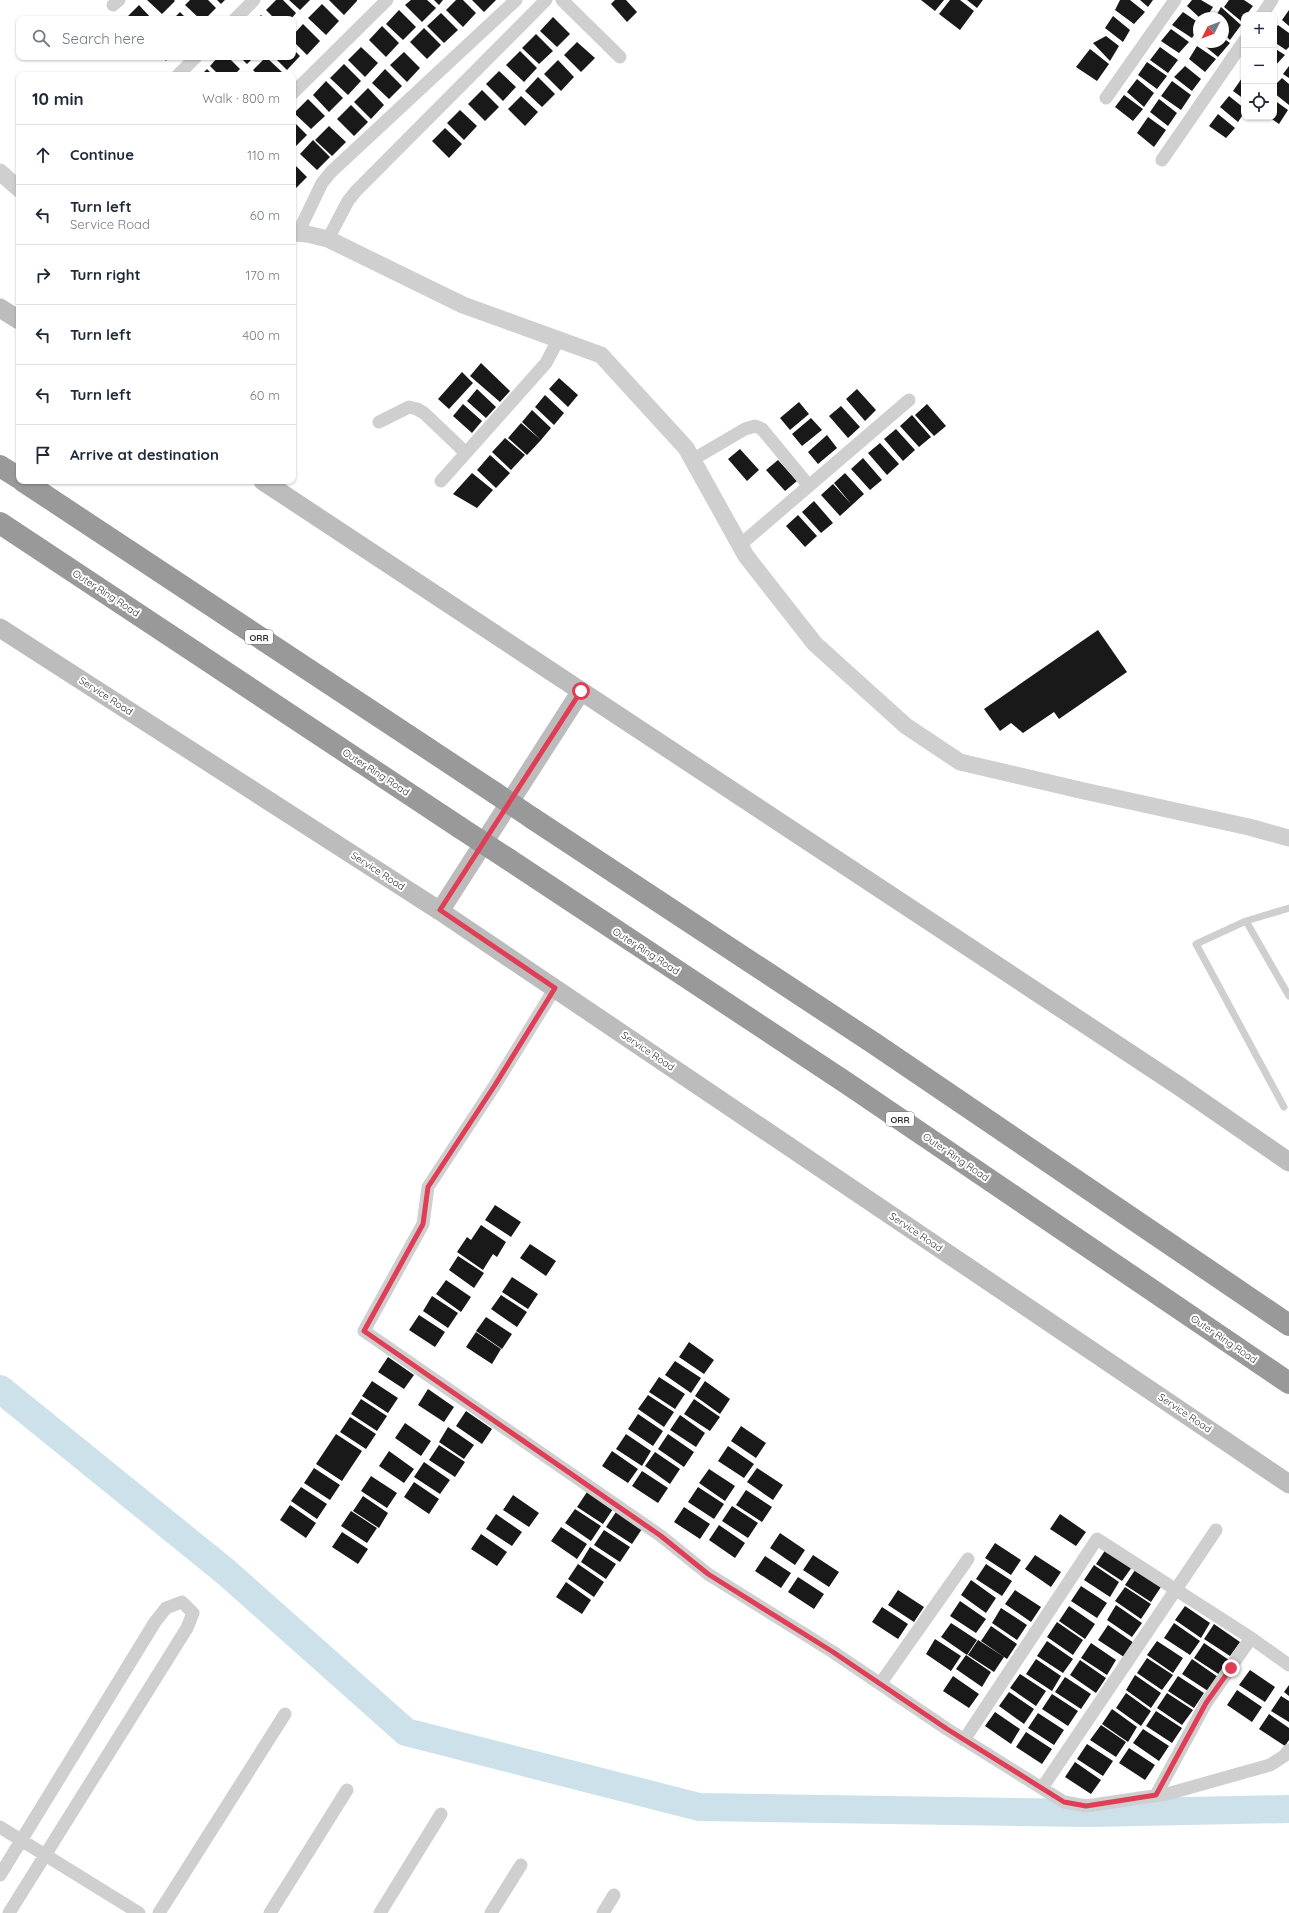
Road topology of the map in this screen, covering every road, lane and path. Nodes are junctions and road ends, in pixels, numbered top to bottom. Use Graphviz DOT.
graph roads {
  1 [pos="254,0"];
  2 [pos="387,0"];
  3 [pos="516,0"];
  4 [pos="546,0"];
  5 [pos="562,0"];
  6 [pos="1175,0"];
  7 [pos="1272,0"];
  8 [pos="1264,12"];
  9 [pos="238,16"];
  10 [pos="1241,45"];
  11 [pos="620,57"];
  12 [pos="193,60"];
  13 [pos="181,72"];
  14 [pos="296,90"];
  15 [pos="1106,98"];
  16 [pos="1162,160"];
  17 [pos="0,172"];
  18 [pos="16,186"];
  19 [pos="296,233"];
  20 [pos="328,239"];
  21 [pos="0,308"];
  22 [pos="16,318"];
  23 [pos="558,340"];
  24 [pos="909,400"];
  25 [pos="379,422"];
  26 [pos="466,454"];
  27 [pos="692,460"];
  28 [pos="0,466"];
  29 [pos="16,476"];
  30 [pos="441,481"];
  31 [pos="28,484"];
  32 [pos="268,484"];
  33 [pos="809,486"];
  34 [pos="0,523"];
  35 [pos="740,545"];
  36 [pos="0,628"];
  37 [pos="581,691"];
  38 [pos="1289,838"];
  39 [pos="1289,908"];
  40 [pos="440,910"];
  41 [pos="1246,921"];
  42 [pos="555,988"];
  43 [pos="1289,996"];
  44 [pos="1284,1107"];
  45 [pos="1289,1162"];
  46 [pos="1289,1325"];
  47 [pos="1289,1383"];
  48 [pos="1289,1484"];
  49 [pos="1216,1530"];
  50 [pos="968,1559"];
  51 [pos="1176,1591"];
  52 [pos="1251,1638"];
  53 [pos="1289,1665"];
  54 [pos="880,1684"];
  55 [pos="285,1714"];
  56 [pos="964,1740"];
  57 [pos="1289,1750"];
  58 [pos="1042,1788"];
  59 [pos="347,1790"];
  60 [pos="1156,1795"];
  61 [pos="441,1814"];
  62 [pos="0,1827"];
  63 [pos="21,1840"];
  64 [pos="45,1855"];
  65 [pos="521,1865"];
  66 [pos="0,1874"];
  67 [pos="614,1895"];
  68 [pos="10,1913"];
  69 [pos="139,1913"];
  70 [pos="159,1913"];
  71 [pos="270,1913"];
  72 [pos="380,1913"];
  73 [pos="491,1913"];
  74 [pos="603,1913"];
  1 -- 9 [label="street"];
  2 -- 14 [label="street"];
  3 -- 19 [label="street"];
  4 -- 20 [label="street"];
  5 -- 11 [label="street"];
  6 -- 15 [label="street"];
  7 -- 8 [label="street"];
  10 -- 16 [label="street"];
  12 -- 13 [label="street"];
  17 -- 18 [label="street"];
  19 -- 20 [label="street"];
  20 -- 23 [label="street"];
  21 -- 22 [label="main road"];
  23 -- 26 [label="street"];
  23 -- 27 [label="street"];
  24 -- 33 [label="street"];
  25 -- 26 [label="street"];
  26 -- 30 [label="street"];
  27 -- 33 [label="street"];
  27 -- 35 [label="street"];
  28 -- 29 [label="highway"];
  31 -- 46 [label="highway, ORR, bridge"];
  32 -- 37 [label="main road"];
  33 -- 35 [label="street"];
  34 -- 47 [label="highway, Outer Ring Road / ORR, bridge"];
  35 -- 38 [label="street"];
  36 -- 40 [label="main road, Service Road"];
  37 -- 40 [label="main road"];
  37 -- 45 [label="main road"];
  39 -- 41 [label="lane"];
  40 -- 42 [label="main road, Service Road"];
  41 -- 43 [label="lane"];
  41 -- 44 [label="lane"];
  42 -- 48 [label="main road, Service Road"];
  42 -- 54 [label="street"];
  49 -- 51 [label="street"];
  50 -- 54 [label="street"];
  51 -- 52 [label="street"];
  51 -- 56 [label="street"];
  51 -- 58 [label="street"];
  52 -- 53 [label="street"];
  52 -- 60 [label="street"];
  54 -- 56 [label="street"];
  55 -- 70 [label="street"];
  56 -- 58 [label="street"];
  57 -- 60 [label="street"];
  58 -- 60 [label="street"];
  59 -- 71 [label="street"];
  61 -- 72 [label="street"];
  62 -- 63 [label="street"];
  63 -- 64 [label="street"];
  63 -- 64 [label="street"];
  63 -- 66 [label="street"];
  64 -- 68 [label="street"];
  64 -- 69 [label="street"];
  65 -- 73 [label="street"];
  67 -- 74 [label="street"];
}
